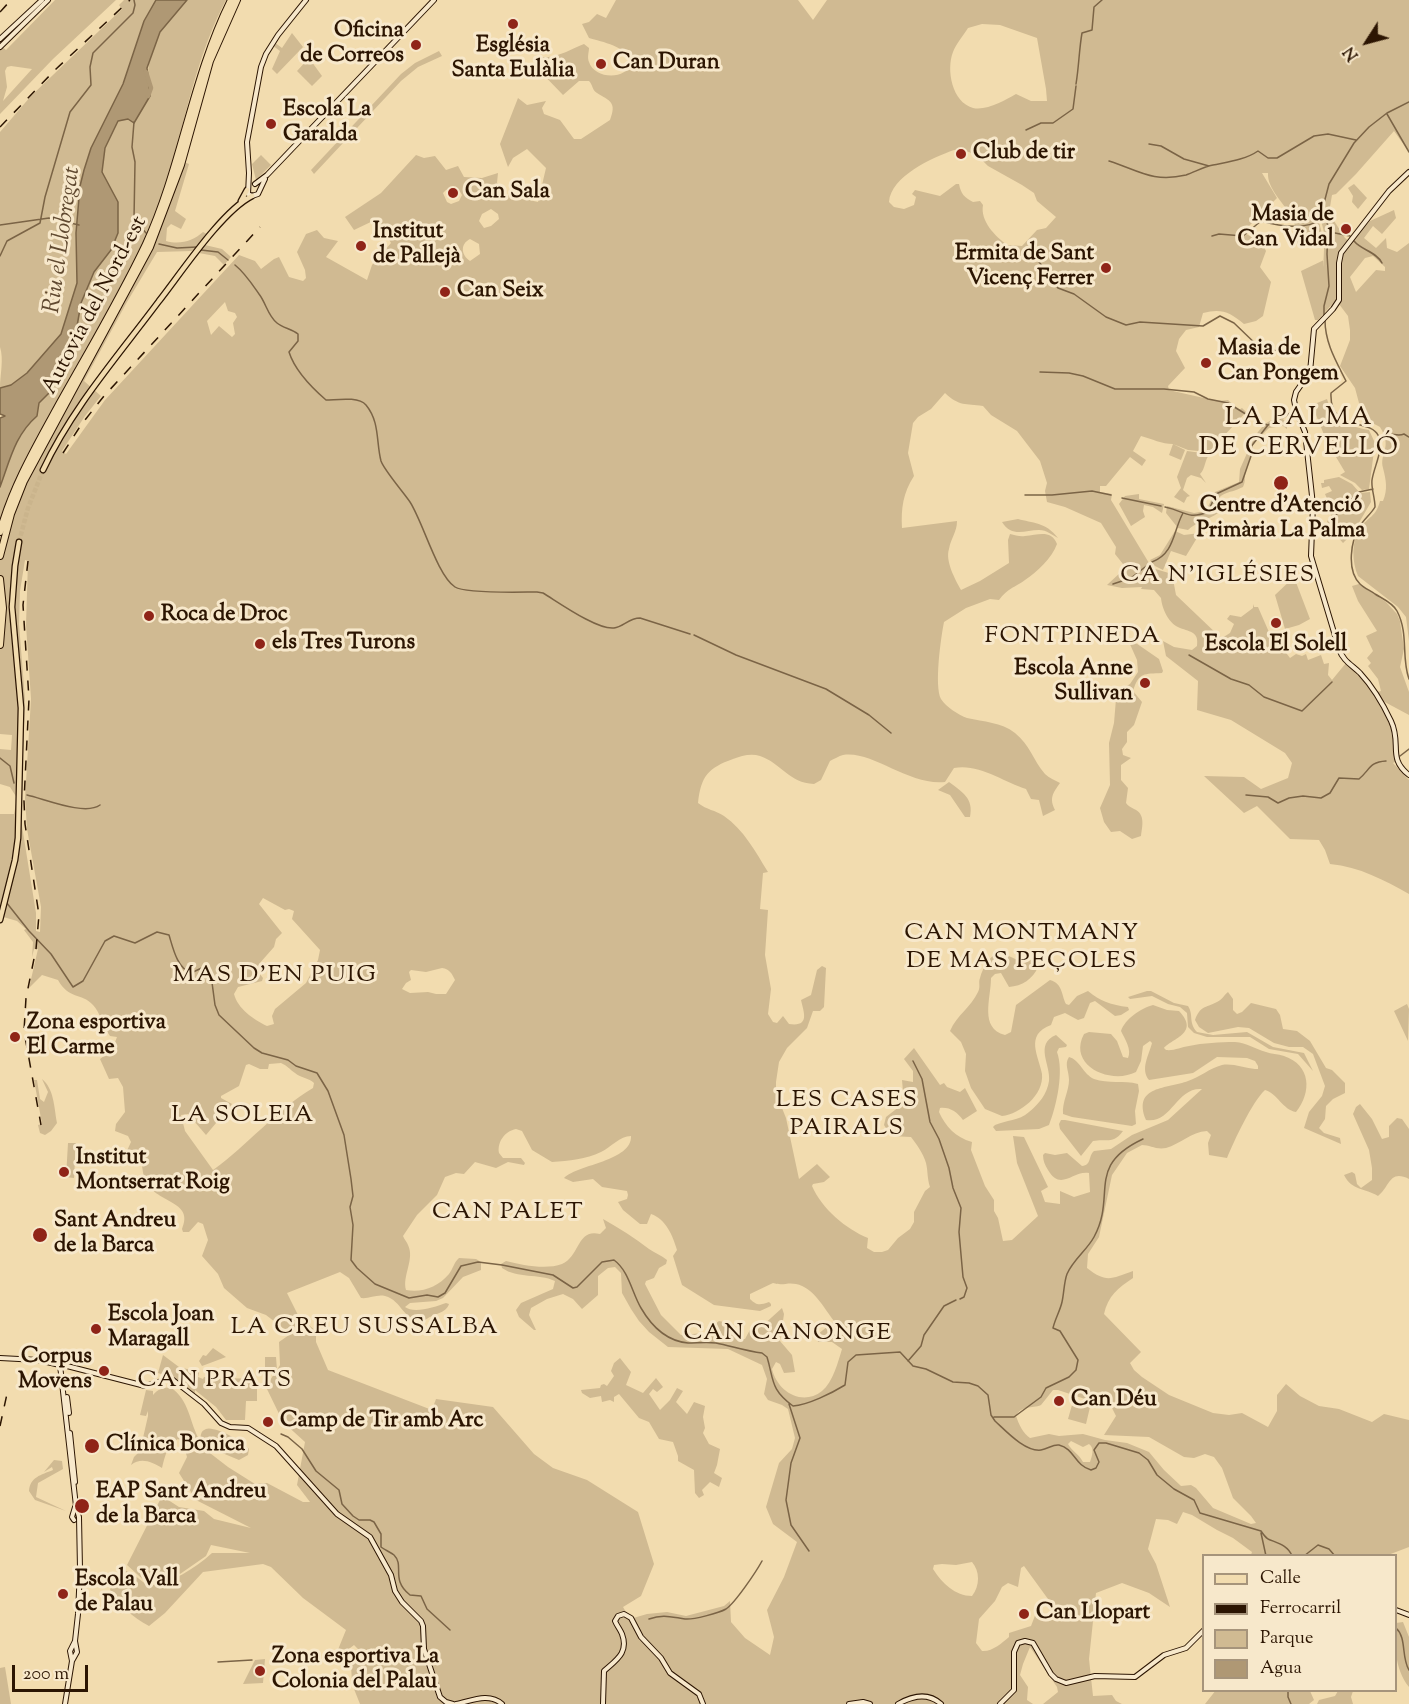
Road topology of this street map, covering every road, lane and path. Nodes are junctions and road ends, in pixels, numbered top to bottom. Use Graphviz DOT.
graph roads {
  1 [pos="42,0"];
  2 [pos="48,0"];
  3 [pos="231,0"];
  4 [pos="237,0"];
  5 [pos="306,0"];
  6 [pos="434,0"];
  7 [pos="0,39"];
  8 [pos="0,47"];
  9 [pos="1409,172"];
  10 [pos="249,173"];
  11 [pos="267,176"];
  12 [pos="255,184"];
  13 [pos="247,188"];
  14 [pos="260,189"];
  15 [pos="252,196"];
  16 [pos="240,203"];
  17 [pos="43,470"];
  18 [pos="0,532"];
  19 [pos="19,542"];
  20 [pos="0,556"];
  21 [pos="0,579"];
  22 [pos="0,645"];
  23 [pos="1409,775"];
  24 [pos="0,920"];
  25 [pos="0,1358"];
  26 [pos="63,1368"];
  27 [pos="1202,1631"];
  28 [pos="64,1704"];
  29 [pos="455,1704"];
  30 [pos="502,1704"];
  31 [pos="603,1704"];
  32 [pos="703,1704"];
  33 [pos="849,1704"];
  34 [pos="870,1704"];
  35 [pos="898,1704"];
  36 [pos="941,1704"];
  37 [pos="1000,1704"];
  1 -- 7 [label="street"];
  2 -- 8 [label="street"];
  3 -- 18 [label="highway, Autovia del Nord-est"];
  4 -- 20 [label="highway, Autovia del Nord-est"];
  5 -- 10 [label="street"];
  6 -- 11 [label="street"];
  9 -- 23 [label="street"];
  10 -- 12 [label="street"];
  10 -- 13 [label="street"];
  11 -- 12 [label="street"];
  11 -- 14 [label="street"];
  12 -- 13 [label="street"];
  12 -- 14 [label="street"];
  13 -- 15 [label="street"];
  13 -- 16 [label="main road"];
  14 -- 15 [label="street"];
  15 -- 16 [label="main road"];
  16 -- 17 [label="main road"];
  19 -- 24 [label="main road"];
  21 -- 22 [label="highway"];
  25 -- 26 [label="street"];
  26 -- 28 [label="street"];
  26 -- 29 [label="street"];
  27 -- 37 [label="street"];
  29 -- 30 [label="street"];
  31 -- 32 [label="street"];
  33 -- 34 [label="street"];
  35 -- 36 [label="street"];
}
